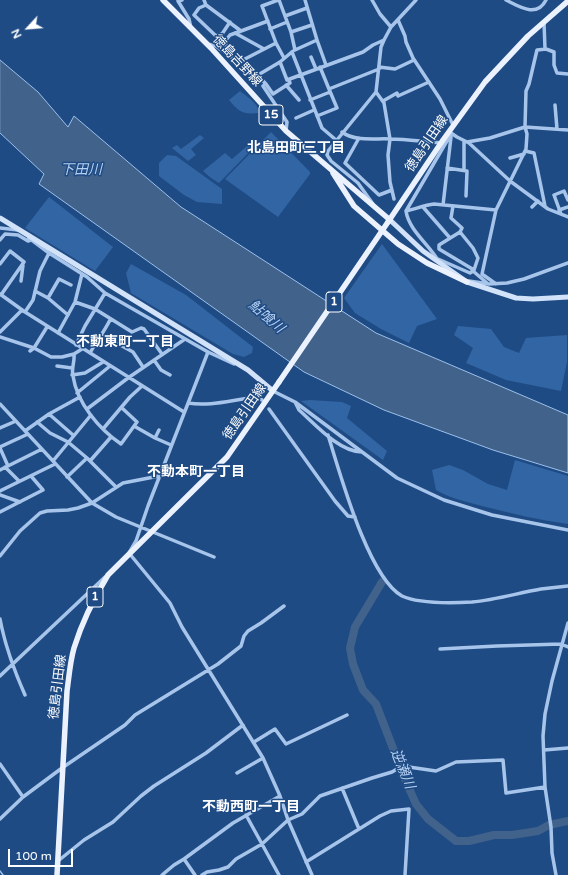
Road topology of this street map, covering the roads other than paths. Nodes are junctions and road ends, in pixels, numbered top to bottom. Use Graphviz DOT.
graph roads {
  1 [pos="163,0"];
  2 [pos="182,0"];
  3 [pos="204,0"];
  4 [pos="277,0"];
  5 [pos="304,0"];
  6 [pos="372,0"];
  7 [pos="416,0"];
  8 [pos="506,0"];
  9 [pos="546,0"];
  10 [pos="568,2"];
  11 [pos="206,5"];
  12 [pos="307,8"];
  13 [pos="284,16"];
  14 [pos="398,20"];
  15 [pos="268,21"];
  16 [pos="230,22"];
  17 [pos="287,22"];
  18 [pos="544,22"];
  19 [pos="312,25"];
  20 [pos="391,27"];
  21 [pos="270,29"];
  22 [pos="192,30"];
  23 [pos="241,31"];
  24 [pos="291,32"];
  25 [pos="235,33"];
  26 [pos="317,40"];
  27 [pos="384,40"];
  28 [pos="276,42"];
  29 [pos="206,44"];
  30 [pos="226,46"];
  31 [pos="264,49"];
  32 [pos="545,49"];
  33 [pos="294,51"];
  34 [pos="311,57"];
  35 [pos="284,58"];
  36 [pos="244,60"];
  37 [pos="414,60"];
  38 [pos="280,62"];
  39 [pos="326,65"];
  40 [pos="320,67"];
  41 [pos="379,68"];
  42 [pos="316,69"];
  43 [pos="568,74"];
  44 [pos="258,75"];
  45 [pos="300,75"];
  46 [pos="289,80"];
  47 [pos="429,82"];
  48 [pos="266,84"];
  49 [pos="286,85"];
  50 [pos="330,90"];
  51 [pos="376,92"];
  52 [pos="298,100"];
  53 [pos="310,100"];
  54 [pos="383,101"];
  55 [pos="555,105"];
  56 [pos="314,110"];
  57 [pos="317,116"];
  58 [pos="296,118"];
  59 [pos="525,127"];
  60 [pos="557,129"];
  61 [pos="451,130"];
  62 [pos="568,130"];
  63 [pos="286,131"];
  64 [pos="342,132"];
  65 [pos="359,138"];
  66 [pos="390,139"];
  67 [pos="336,140"];
  68 [pos="465,141"];
  69 [pos="441,143"];
  70 [pos="524,153"];
  71 [pos="510,158"];
  72 [pos="330,168"];
  73 [pos="447,168"];
  74 [pos="464,170"];
  75 [pos="510,182"];
  76 [pos="392,190"];
  77 [pos="566,190"];
  78 [pos="554,195"];
  79 [pos="466,196"];
  80 [pos="548,197"];
  81 [pos="394,199"];
  82 [pos="568,200"];
  83 [pos="538,201"];
  84 [pos="444,205"];
  85 [pos="453,206"];
  86 [pos="545,206"];
  87 [pos="423,207"];
  88 [pos="532,207"];
  89 [pos="568,207"];
  90 [pos="496,210"];
  91 [pos="559,210"];
  92 [pos="378,211"];
  93 [pos="406,211"];
  94 [pos="561,214"];
  95 [pos="568,217"];
  96 [pos="0,218"];
  97 [pos="389,221"];
  98 [pos="0,228"];
  99 [pos="18,230"];
  100 [pos="460,232"];
  101 [pos="27,235"];
  102 [pos="450,238"];
  103 [pos="0,240"];
  104 [pos="32,240"];
  105 [pos="49,253"];
  106 [pos="1,261"];
  107 [pos="439,261"];
  108 [pos="24,262"];
  109 [pos="568,263"];
  110 [pos="473,270"];
  111 [pos="82,274"];
  112 [pos="21,281"];
  113 [pos="467,282"];
  114 [pos="489,284"];
  115 [pos="496,284"];
  116 [pos="71,285"];
  117 [pos="35,291"];
  118 [pos="105,293"];
  119 [pos="1,295"];
  120 [pos="568,297"];
  121 [pos="48,298"];
  122 [pos="75,302"];
  123 [pos="95,309"];
  124 [pos="23,311"];
  125 [pos="68,315"];
  126 [pos="110,320"];
  127 [pos="47,326"];
  128 [pos="0,332"];
  129 [pos="58,333"];
  130 [pos="102,335"];
  131 [pos="0,337"];
  132 [pos="185,339"];
  133 [pos="76,345"];
  134 [pos="32,349"];
  135 [pos="82,349"];
  136 [pos="208,352"];
  137 [pos="74,354"];
  138 [pos="90,354"];
  139 [pos="162,354"];
  140 [pos="154,360"];
  141 [pos="103,362"];
  142 [pos="57,366"];
  143 [pos="110,366"];
  144 [pos="143,367"];
  145 [pos="72,368"];
  146 [pos="248,370"];
  147 [pos="72,375"];
  148 [pos="170,375"];
  149 [pos="128,378"];
  150 [pos="142,386"];
  151 [pos="273,391"];
  152 [pos="77,393"];
  153 [pos="80,397"];
  154 [pos="262,400"];
  155 [pos="295,402"];
  156 [pos="188,403"];
  157 [pos="0,404"];
  158 [pos="122,408"];
  159 [pos="87,409"];
  160 [pos="269,409"];
  161 [pos="184,412"];
  162 [pos="49,414"];
  163 [pos="91,415"];
  164 [pos="16,421"];
  165 [pos="37,422"];
  166 [pos="134,426"];
  167 [pos="0,428"];
  168 [pos="103,429"];
  169 [pos="159,430"];
  170 [pos="25,431"];
  171 [pos="28,434"];
  172 [pos="74,435"];
  173 [pos="328,435"];
  174 [pos="112,438"];
  175 [pos="155,438"];
  176 [pos="68,442"];
  177 [pos="171,445"];
  178 [pos="0,448"];
  179 [pos="42,449"];
  180 [pos="363,452"];
  181 [pos="89,459"];
  182 [pos="54,462"];
  183 [pos="7,467"];
  184 [pos="0,470"];
  185 [pos="31,476"];
  186 [pos="67,476"];
  187 [pos="160,476"];
  188 [pos="19,481"];
  189 [pos="116,487"];
  190 [pos="0,491"];
  191 [pos="0,495"];
  192 [pos="20,502"];
  193 [pos="92,504"];
  194 [pos="0,512"];
  195 [pos="355,518"];
  196 [pos="140,527"];
  197 [pos="568,530"];
  198 [pos="150,532"];
  199 [pos="129,553"];
  200 [pos="0,556"];
  201 [pos="214,557"];
  202 [pos="108,575"];
  203 [pos="568,586"];
  204 [pos="284,606"];
  205 [pos="0,619"];
  206 [pos="568,623"];
  207 [pos="561,644"];
  208 [pos="568,647"];
  209 [pos="440,649"];
  210 [pos="12,665"];
  211 [pos="209,670"];
  212 [pos="0,676"];
  213 [pos="24,695"];
  214 [pos="347,715"];
  215 [pos="242,725"];
  216 [pos="254,742"];
  217 [pos="568,748"];
  218 [pos="544,750"];
  219 [pos="263,758"];
  220 [pos="0,764"];
  221 [pos="62,768"];
  222 [pos="237,773"];
  223 [pos="545,787"];
  224 [pos="342,788"];
  225 [pos="280,796"];
  226 [pos="23,797"];
  227 [pos="246,816"];
  228 [pos="0,819"];
  229 [pos="288,820"];
  230 [pos="359,829"];
  231 [pos="262,844"];
  232 [pos="184,859"];
  233 [pos="57,862"];
  234 [pos="306,862"];
  235 [pos="219,870"];
  236 [pos="57,875"];
  237 [pos="162,875"];
  238 [pos="195,875"];
  239 [pos="202,875"];
  240 [pos="222,875"];
  241 [pos="279,875"];
  242 [pos="312,875"];
  243 [pos="405,875"];
  244 [pos="556,875"];
  1 -- 22 [label="main road, 徳島吉野線 / 15"];
  2 -- 22 [label="street"];
  3 -- 11 [label="street"];
  4 -- 13 [label="street"];
  4 -- 15 [label="street"];
  5 -- 12 [label="street"];
  6 -- 20 [label="street"];
  7 -- 14 [label="street"];
  8 -- 9 [label="street"];
  10 -- 18 [label="main road, 徳島引田線 / 1"];
  11 -- 16 [label="street"];
  11 -- 16 [label="street"];
  12 -- 13 [label="street"];
  12 -- 19 [label="street"];
  13 -- 17 [label="street"];
  14 -- 20 [label="street"];
  14 -- 37 [label="street"];
  15 -- 21 [label="street"];
  15 -- 23 [label="street"];
  16 -- 23 [label="street"];
  17 -- 21 [label="street"];
  17 -- 24 [label="street"];
  18 -- 32 [label="street"];
  18 -- 61 [label="main road, 徳島引田線 / 1"];
  19 -- 24 [label="street"];
  19 -- 26 [label="street"];
  20 -- 27 [label="street"];
  21 -- 28 [label="street"];
  22 -- 29 [label="main road, 徳島吉野線 / 15"];
  23 -- 25 [label="street"];
  24 -- 33 [label="street"];
  25 -- 30 [label="street"];
  25 -- 31 [label="street"];
  26 -- 33 [label="street"];
  26 -- 39 [label="street"];
  27 -- 39 [label="street"];
  27 -- 41 [label="street"];
  28 -- 31 [label="street"];
  28 -- 35 [label="street"];
  29 -- 36 [label="street"];
  29 -- 63 [label="main road, 徳島吉野線 / 15"];
  31 -- 36 [label="street"];
  32 -- 43 [label="street"];
  32 -- 59 [label="street"];
  33 -- 35 [label="street"];
  33 -- 45 [label="street"];
  34 -- 42 [label="street"];
  35 -- 38 [label="street"];
  36 -- 44 [label="street"];
  37 -- 41 [label="street"];
  37 -- 47 [label="street"];
  38 -- 44 [label="street"];
  38 -- 46 [label="street"];
  39 -- 40 [label="street"];
  40 -- 42 [label="street"];
  40 -- 50 [label="street"];
  41 -- 50 [label="street"];
  41 -- 51 [label="street"];
  42 -- 45 [label="street"];
  44 -- 48 [label="street"];
  45 -- 46 [label="street"];
  45 -- 53 [label="street"];
  46 -- 49 [label="street"];
  47 -- 54 [label="street"];
  47 -- 61 [label="street"];
  48 -- 49 [label="street"];
  48 -- 63 [label="street"];
  49 -- 52 [label="street"];
  50 -- 53 [label="street"];
  50 -- 57 [label="street"];
  51 -- 54 [label="street"];
  51 -- 64 [label="street"];
  53 -- 56 [label="street"];
  54 -- 66 [label="street"];
  55 -- 60 [label="street"];
  56 -- 57 [label="street"];
  56 -- 58 [label="street"];
  57 -- 67 [label="street"];
  59 -- 60 [label="street"];
  59 -- 68 [label="street"];
  59 -- 70 [label="street"];
  60 -- 62 [label="street"];
  61 -- 68 [label="street"];
  61 -- 69 [label="main road, 徳島引田線 / 1"];
  61 -- 73 [label="street"];
  61 -- 93 [label="street"];
  63 -- 72 [label="main road, 徳島吉野線 / 15"];
  64 -- 65 [label="street"];
  64 -- 67 [label="street"];
  65 -- 66 [label="street"];
  65 -- 76 [label="street"];
  66 -- 69 [label="street"];
  66 -- 76 [label="street"];
  67 -- 92 [label="street"];
  68 -- 74 [label="street"];
  68 -- 75 [label="street"];
  69 -- 97 [label="main road, 徳島引田線 / 1"];
  70 -- 71 [label="street"];
  70 -- 75 [label="street"];
  70 -- 86 [label="street"];
  72 -- 92 [label="main road, 徳島吉野線 / 15"];
  72 -- 113 [label="main road, 徳島吉野線 / 15"];
  73 -- 74 [label="street"];
  73 -- 84 [label="street"];
  74 -- 79 [label="street"];
  75 -- 83 [label="street"];
  75 -- 90 [label="street"];
  76 -- 81 [label="street"];
  77 -- 78 [label="street"];
  77 -- 82 [label="street"];
  78 -- 80 [label="street"];
  78 -- 91 [label="street"];
  83 -- 86 [label="street"];
  83 -- 88 [label="street"];
  84 -- 85 [label="street"];
  84 -- 87 [label="street"];
  85 -- 90 [label="street"];
  85 -- 100 [label="street"];
  86 -- 94 [label="street"];
  87 -- 93 [label="street"];
  87 -- 102 [label="street"];
  89 -- 91 [label="street"];
  90 -- 115 [label="street"];
  91 -- 94 [label="street"];
  92 -- 97 [label="main road, 徳島吉野線 / 15"];
  93 -- 107 [label="street"];
  94 -- 95 [label="street"];
  96 -- 99 [label="street"];
  97 -- 107 [label="street"];
  97 -- 151 [label="main road, 徳島引田線 / 1, bridge"];
  98 -- 99 [label="street"];
  99 -- 101 [label="street"];
  100 -- 102 [label="street"];
  100 -- 110 [label="street"];
  101 -- 104 [label="street"];
  101 -- 146 [label="street"];
  102 -- 110 [label="street"];
  103 -- 104 [label="street"];
  104 -- 105 [label="street"];
  105 -- 111 [label="street"];
  105 -- 117 [label="street"];
  106 -- 108 [label="street"];
  107 -- 110 [label="street"];
  107 -- 113 [label="street"];
  108 -- 112 [label="street"];
  108 -- 119 [label="street"];
  109 -- 115 [label="street"];
  110 -- 114 [label="street"];
  111 -- 118 [label="street"];
  111 -- 122 [label="street"];
  113 -- 114 [label="street"];
  113 -- 120 [label="street"];
  114 -- 115 [label="street"];
  116 -- 121 [label="street"];
  117 -- 121 [label="street"];
  117 -- 124 [label="street"];
  118 -- 123 [label="street"];
  118 -- 132 [label="street"];
  119 -- 124 [label="street"];
  121 -- 125 [label="street"];
  122 -- 123 [label="street"];
  122 -- 125 [label="street"];
  123 -- 126 [label="street"];
  123 -- 133 [label="street"];
  124 -- 127 [label="street"];
  124 -- 128 [label="street"];
  125 -- 129 [label="street"];
  126 -- 130 [label="street"];
  126 -- 139 [label="street"];
  127 -- 129 [label="street"];
  127 -- 134 [label="street"];
  129 -- 133 [label="street"];
  130 -- 138 [label="street"];
  130 -- 144 [label="street"];
  131 -- 134 [label="street"];
  132 -- 136 [label="street"];
  132 -- 139 [label="street"];
  133 -- 135 [label="street"];
  134 -- 137 [label="street"];
  135 -- 137 [label="street"];
  135 -- 138 [label="street"];
  136 -- 146 [label="street"];
  136 -- 156 [label="street"];
  137 -- 145 [label="street"];
  138 -- 141 [label="street"];
  139 -- 140 [label="street"];
  140 -- 144 [label="street"];
  140 -- 148 [label="street"];
  141 -- 143 [label="street"];
  141 -- 147 [label="street"];
  142 -- 145 [label="street"];
  143 -- 149 [label="street"];
  143 -- 152 [label="street"];
  144 -- 149 [label="street"];
  145 -- 147 [label="street"];
  146 -- 151 [label="street"];
  147 -- 152 [label="street"];
  149 -- 150 [label="street"];
  149 -- 159 [label="street"];
  150 -- 158 [label="street"];
  150 -- 161 [label="street"];
  151 -- 155 [label="street"];
  151 -- 198 [label="main road, 徳島引田線 / 1"];
  152 -- 153 [label="street"];
  153 -- 159 [label="street"];
  153 -- 162 [label="street"];
  154 -- 156 [label="street"];
  155 -- 173 [label="street"];
  155 -- 180 [label="street"];
  156 -- 161 [label="street"];
  157 -- 164 [label="street"];
  158 -- 166 [label="street"];
  158 -- 168 [label="street"];
  159 -- 163 [label="street"];
  160 -- 195 [label="street"];
  161 -- 177 [label="street"];
  162 -- 165 [label="street"];
  162 -- 172 [label="street"];
  163 -- 168 [label="street"];
  163 -- 172 [label="street"];
  164 -- 167 [label="street"];
  164 -- 170 [label="street"];
  165 -- 170 [label="street"];
  165 -- 176 [label="street"];
  166 -- 174 [label="street"];
  166 -- 175 [label="street"];
  168 -- 174 [label="street"];
  169 -- 175 [label="street"];
  170 -- 171 [label="street"];
  171 -- 178 [label="street"];
  171 -- 179 [label="street"];
  172 -- 176 [label="street"];
  173 -- 180 [label="street"];
  173 -- 195 [label="street"];
  174 -- 181 [label="street"];
  175 -- 177 [label="street"];
  176 -- 181 [label="street"];
  176 -- 182 [label="street"];
  177 -- 187 [label="street"];
  178 -- 183 [label="street"];
  179 -- 182 [label="street"];
  179 -- 183 [label="street"];
  180 -- 197 [label="street"];
  181 -- 186 [label="street"];
  181 -- 189 [label="street"];
  182 -- 185 [label="street"];
  182 -- 186 [label="street"];
  183 -- 184 [label="street"];
  183 -- 188 [label="street"];
  185 -- 188 [label="street"];
  185 -- 192 [label="street"];
  186 -- 193 [label="street"];
  187 -- 189 [label="street"];
  187 -- 196 [label="street"];
  188 -- 190 [label="street"];
  189 -- 193 [label="street"];
  191 -- 192 [label="street"];
  192 -- 194 [label="street"];
  193 -- 196 [label="street"];
  193 -- 200 [label="street"];
  195 -- 203 [label="street"];
  196 -- 198 [label="street"];
  196 -- 199 [label="street"];
  198 -- 199 [label="main road, 徳島引田線 / 1"];
  198 -- 201 [label="street"];
  199 -- 202 [label="main road, 徳島引田線 / 1"];
  199 -- 211 [label="street"];
  202 -- 210 [label="street"];
  202 -- 221 [label="main road, 徳島引田線 / 1"];
  204 -- 211 [label="street"];
  205 -- 210 [label="street"];
  206 -- 207 [label="street"];
  207 -- 208 [label="street"];
  207 -- 209 [label="street"];
  207 -- 218 [label="street"];
  210 -- 212 [label="street"];
  210 -- 213 [label="street"];
  211 -- 215 [label="street"];
  211 -- 221 [label="street"];
  214 -- 216 [label="street"];
  215 -- 216 [label="street"];
  215 -- 233 [label="street"];
  216 -- 219 [label="street"];
  217 -- 218 [label="street"];
  218 -- 223 [label="street"];
  219 -- 222 [label="street"];
  219 -- 225 [label="street"];
  220 -- 226 [label="street"];
  221 -- 226 [label="street"];
  221 -- 233 [label="main road, 徳島引田線 / 1"];
  223 -- 224 [label="street"];
  223 -- 244 [label="street"];
  224 -- 229 [label="street"];
  224 -- 230 [label="street"];
  225 -- 227 [label="street"];
  225 -- 229 [label="street"];
  226 -- 228 [label="street"];
  227 -- 231 [label="street"];
  227 -- 232 [label="street"];
  229 -- 231 [label="street"];
  229 -- 234 [label="street"];
  230 -- 234 [label="street"];
  230 -- 243 [label="street"];
  231 -- 235 [label="street"];
  231 -- 241 [label="street"];
  232 -- 237 [label="street"];
  232 -- 238 [label="street"];
  233 -- 236 [label="main road, 徳島引田線 / 1"];
  234 -- 242 [label="street"];
  235 -- 239 [label="street"];
  235 -- 240 [label="street"];
}
